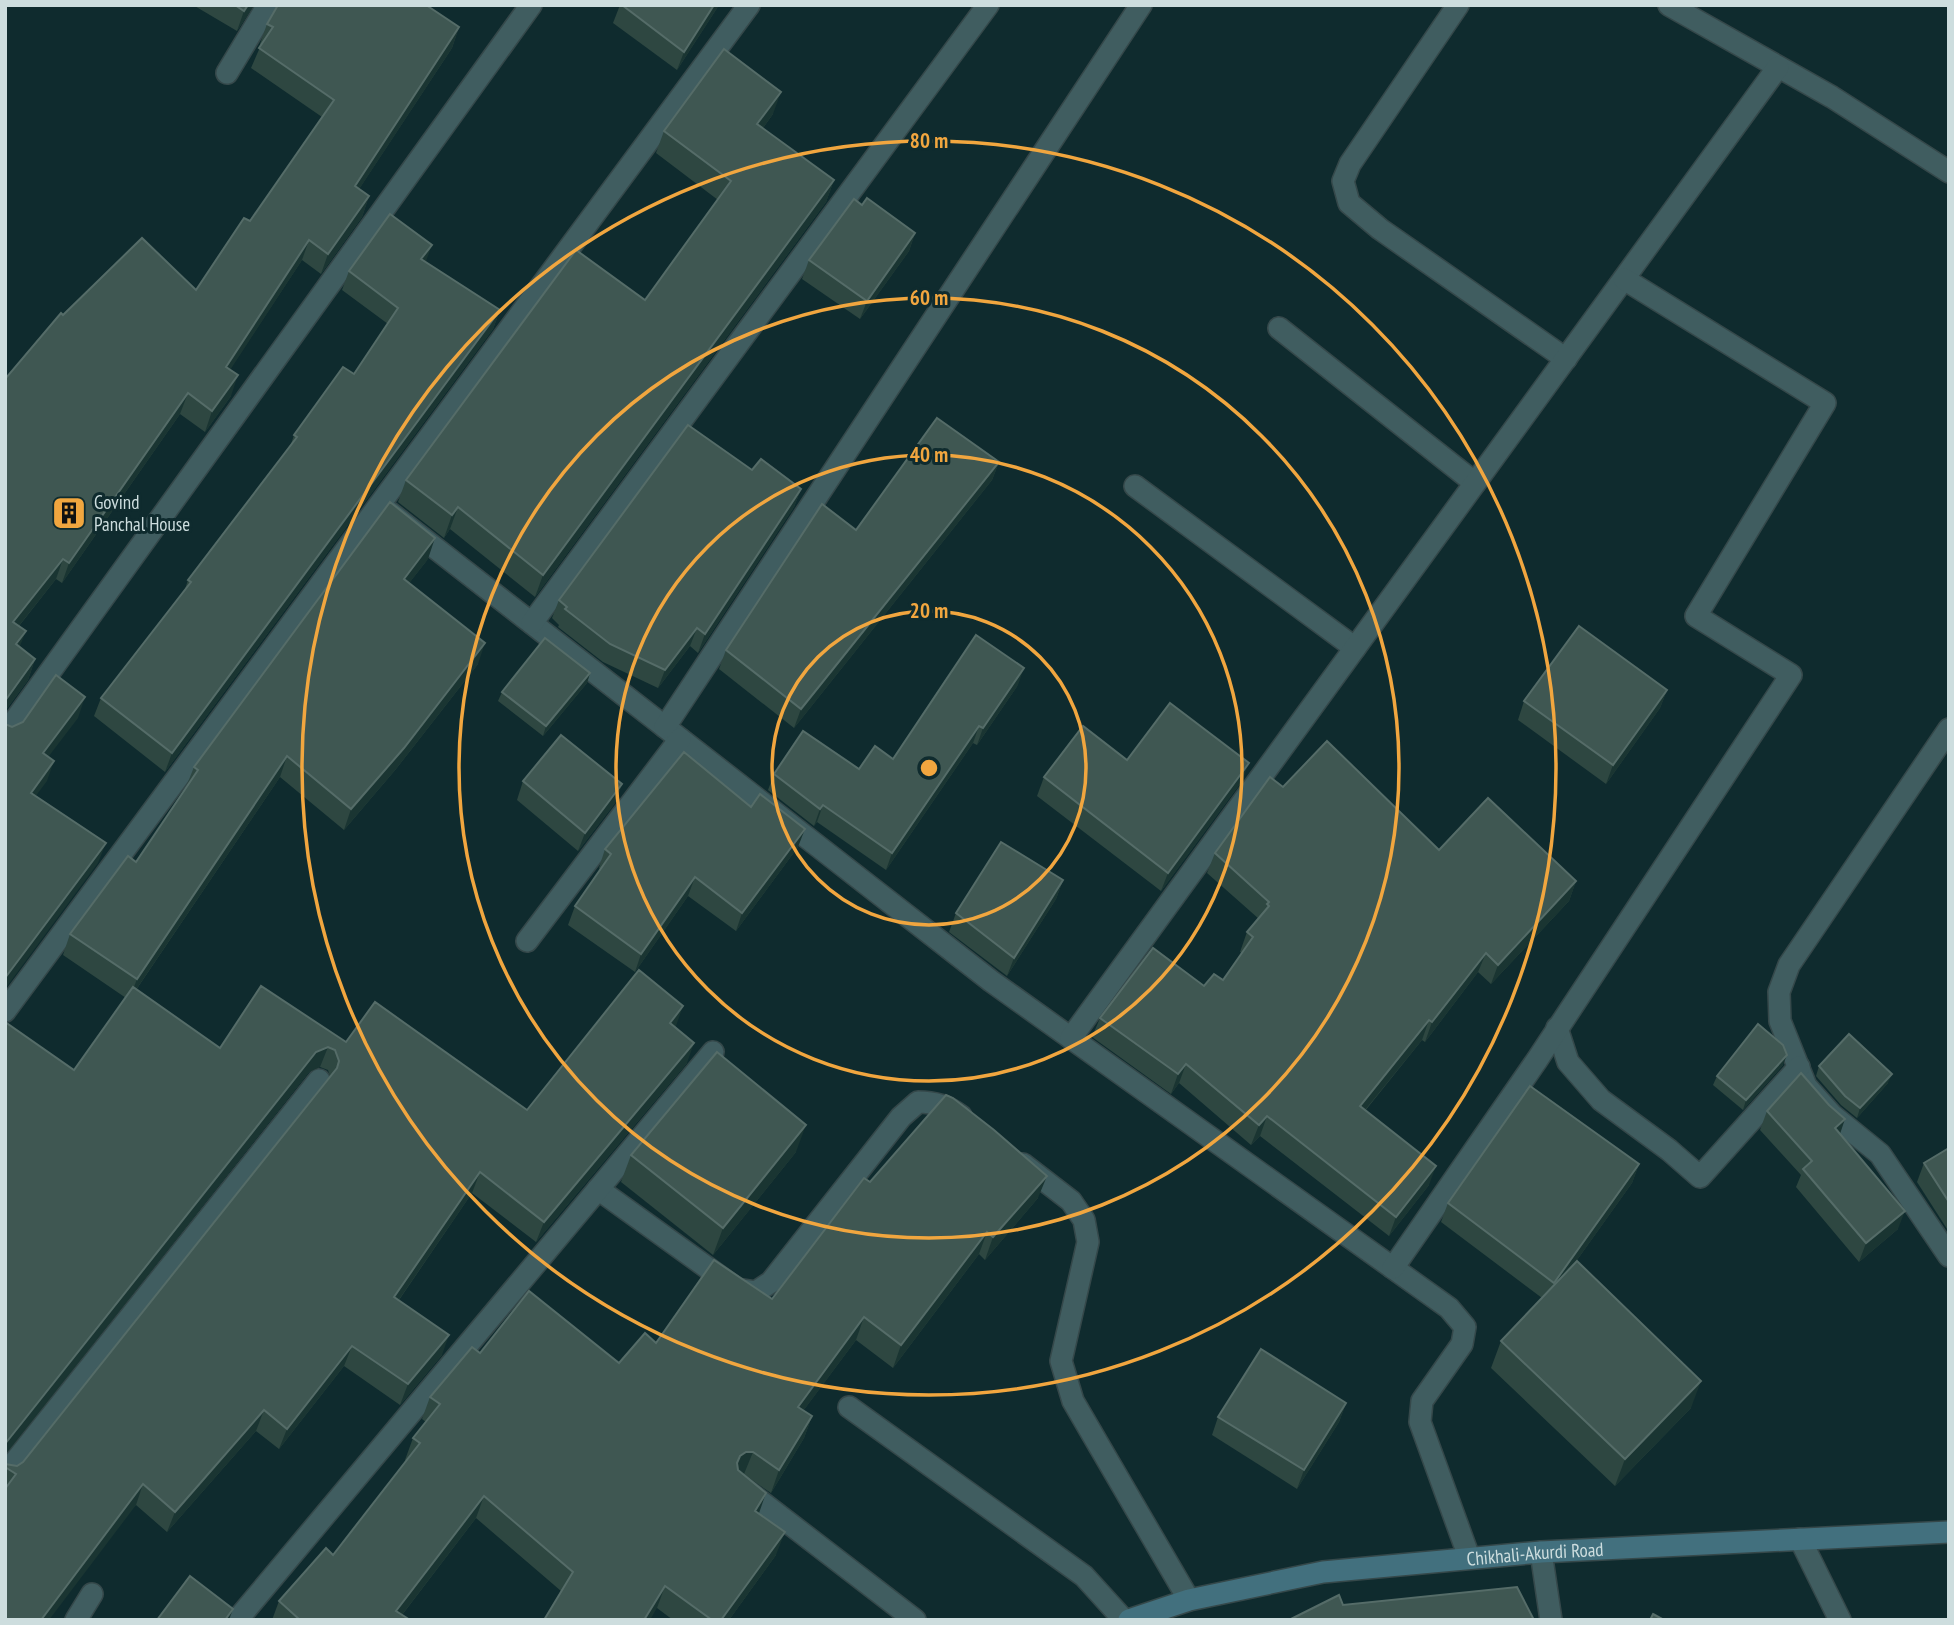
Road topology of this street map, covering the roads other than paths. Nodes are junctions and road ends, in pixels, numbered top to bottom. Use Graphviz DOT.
graph roads {
  1 [pos="268,5"];
  2 [pos="531,5"];
  3 [pos="749,5"];
  4 [pos="988,5"];
  5 [pos="1141,5"];
  6 [pos="1458,5"];
  7 [pos="1669,5"];
  8 [pos="1779,67"];
  9 [pos="227,73"];
  10 [pos="1949,172"];
  11 [pos="1624,279"];
  12 [pos="1279,328"];
  13 [pos="1566,359"];
  14 [pos="1475,483"];
  15 [pos="1135,486"];
  16 [pos="380,505"];
  17 [pos="532,623"];
  18 [pos="1355,648"];
  19 [pos="1949,729"];
  20 [pos="672,733"];
  21 [pos="5,734"];
  22 [pos="527,941"];
  23 [pos="5,1011"];
  24 [pos="1557,1028"];
  25 [pos="1071,1038"];
  26 [pos="712,1052"];
  27 [pos="1799,1067"];
  28 [pos="319,1080"];
  29 [pos="973,1125"];
  30 [pos="1006,1151"];
  31 [pos="598,1189"];
  32 [pos="1949,1256"];
  33 [pos="1393,1268"];
  34 [pos="849,1407"];
  35 [pos="5,1474"];
  36 [pos="742,1487"];
  37 [pos="1949,1532"];
  38 [pos="1800,1539"];
  39 [pos="1541,1552"];
  40 [pos="1469,1557"];
  41 [pos="92,1594"];
  42 [pos="1189,1600"];
  43 [pos="76,1620"];
  44 [pos="237,1620"];
  45 [pos="915,1620"];
  46 [pos="1127,1620"];
  47 [pos="1551,1620"];
  48 [pos="1840,1620"];
  1 -- 9 [label="street"];
  2 -- 21 [label="street"];
  3 -- 16 [label="street"];
  4 -- 17 [label="street"];
  5 -- 20 [label="street"];
  6 -- 13 [label="street"];
  7 -- 8 [label="street"];
  8 -- 10 [label="street"];
  8 -- 11 [label="street"];
  11 -- 13 [label="street"];
  11 -- 24 [label="street"];
  12 -- 14 [label="street"];
  13 -- 14 [label="street"];
  14 -- 18 [label="street"];
  15 -- 18 [label="street"];
  16 -- 17 [label="street"];
  16 -- 23 [label="street"];
  17 -- 20 [label="street"];
  18 -- 25 [label="street"];
  19 -- 27 [label="street"];
  20 -- 22 [label="street"];
  20 -- 25 [label="street"];
  24 -- 27 [label="street"];
  24 -- 33 [label="street"];
  25 -- 33 [label="street"];
  26 -- 31 [label="street"];
  27 -- 32 [label="street"];
  28 -- 35 [label="street"];
  29 -- 31 [label="street"];
  30 -- 42 [label="street"];
  31 -- 44 [label="street"];
  33 -- 40 [label="street"];
  34 -- 46 [label="street"];
  36 -- 45 [label="street"];
  37 -- 38 [label="main road, Chikhali-Akurdi Road"];
  38 -- 39 [label="main road, Chikhali-Akurdi Road"];
  38 -- 48 [label="street"];
  39 -- 40 [label="main road, Chikhali-Akurdi Road"];
  39 -- 47 [label="street"];
  40 -- 42 [label="main road, Chikhali-Akurdi Road"];
  41 -- 43 [label="street"];
  42 -- 46 [label="main road, Chikhali-Akurdi Road"];
}
